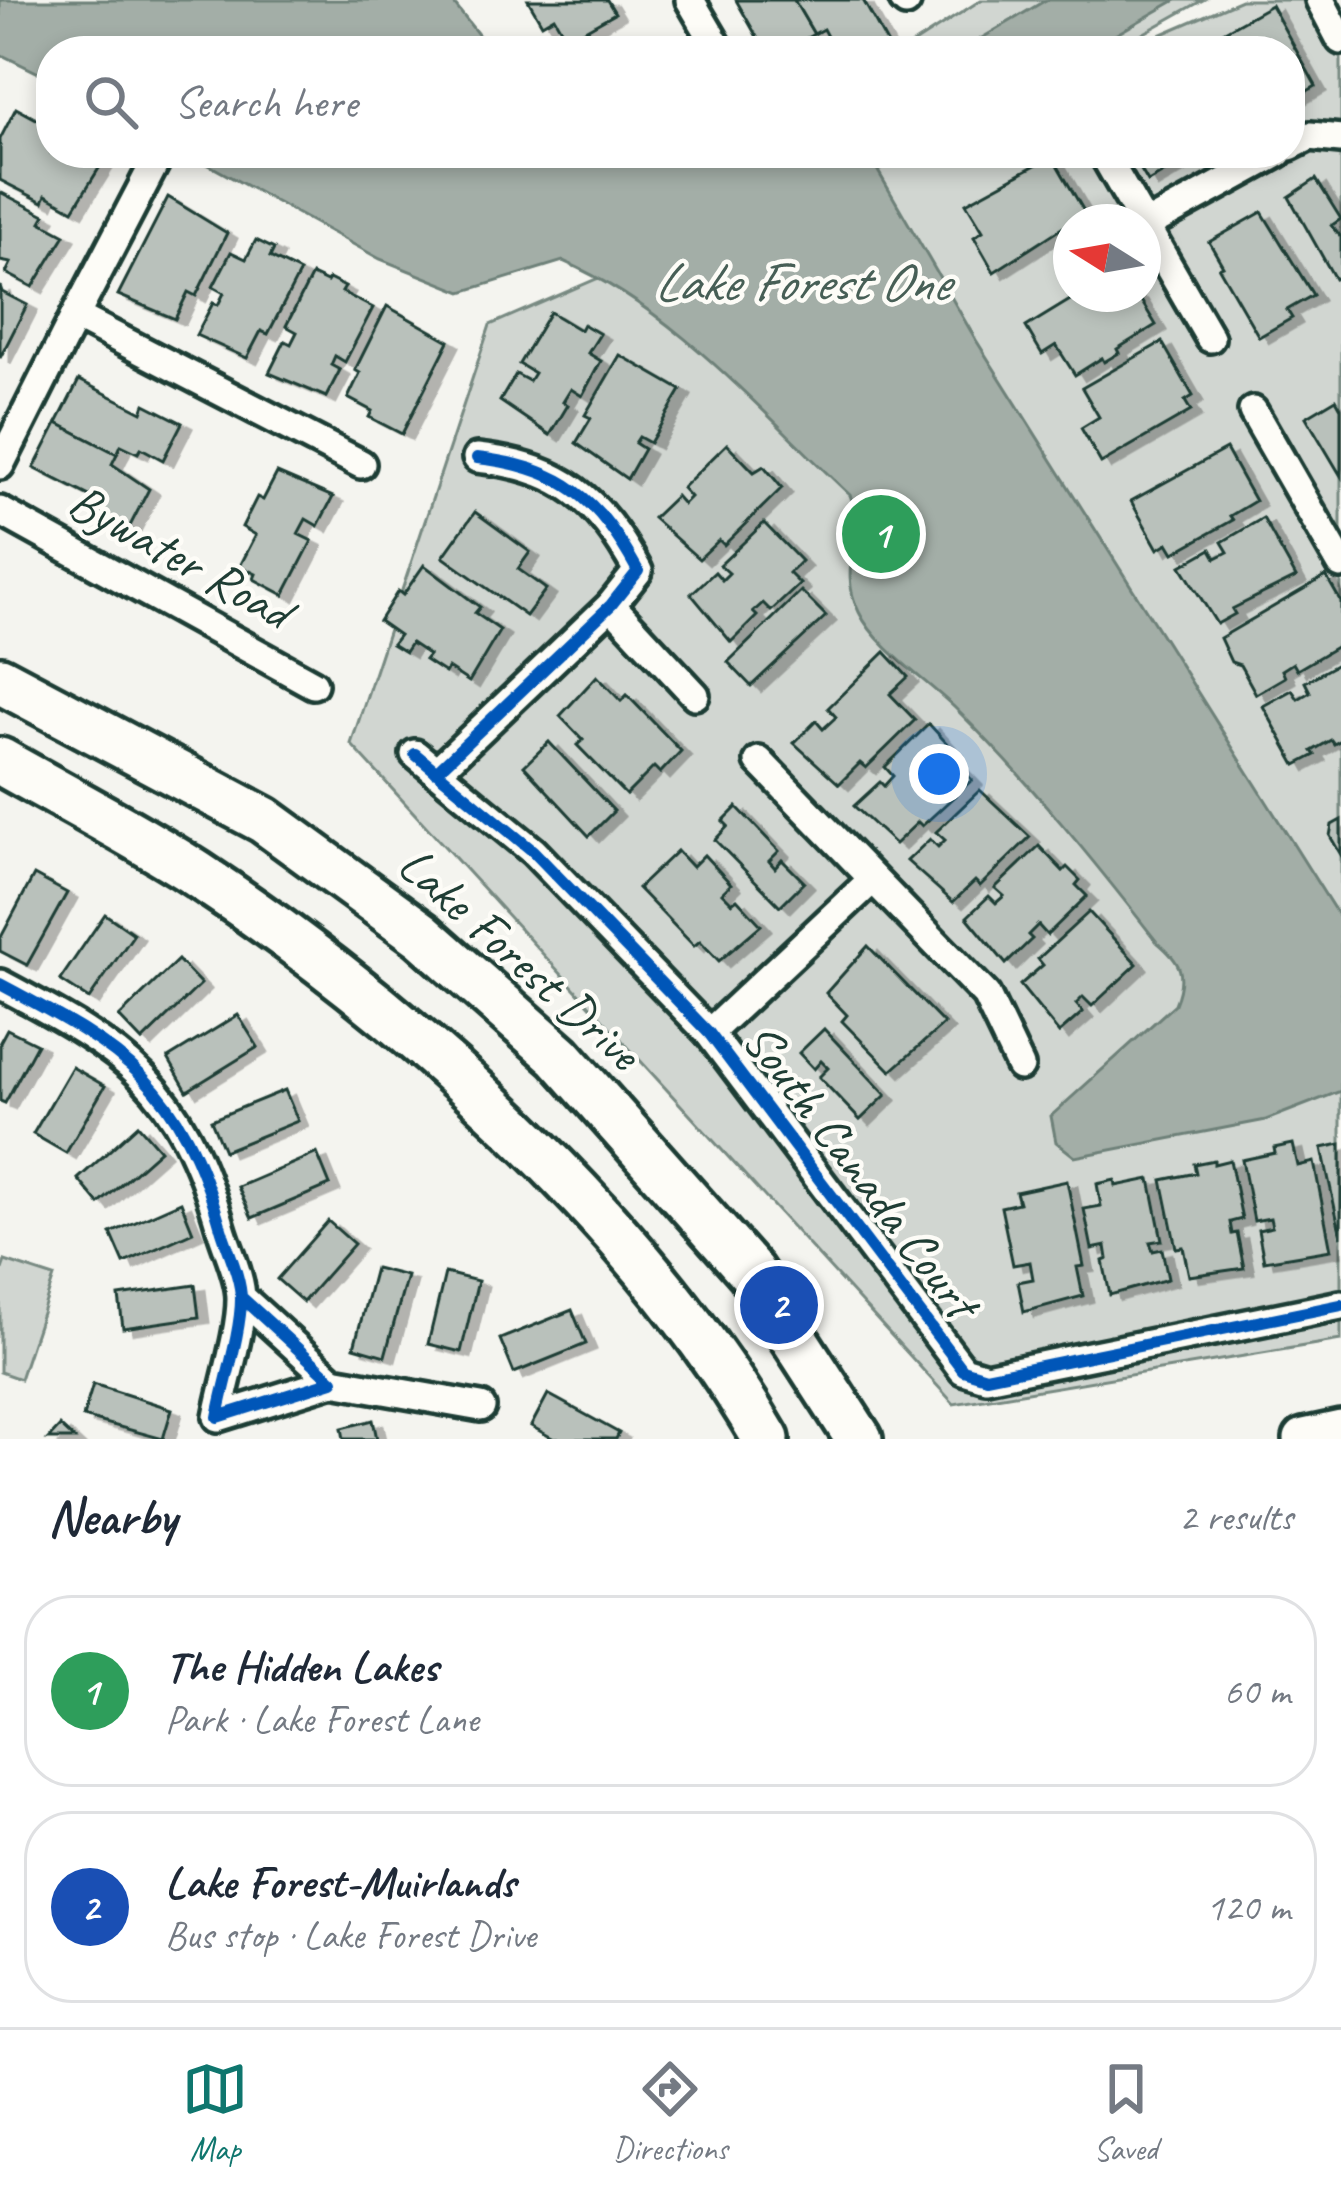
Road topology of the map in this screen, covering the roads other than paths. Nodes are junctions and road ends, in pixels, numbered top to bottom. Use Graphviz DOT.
graph roads {
  1 [pos="691,0"];
  2 [pos="1319,0"];
  3 [pos="711,36"];
  4 [pos="1341,40"];
  5 [pos="1305,138"];
  6 [pos="1341,139"];
  7 [pos="152,168"];
  8 [pos="1112,168"];
  9 [pos="1251,168"];
  10 [pos="1132,204"];
  11 [pos="1161,217"];
  12 [pos="1161,254"];
  13 [pos="76,316"];
  14 [pos="1210,338"];
  15 [pos="1253,411"];
  16 [pos="477,458"];
  17 [pos="361,464"];
  18 [pos="0,465"];
  19 [pos="0,512"];
  20 [pos="1340,562"];
  21 [pos="610,605"];
  22 [pos="0,680"];
  23 [pos="313,684"];
  24 [pos="694,694"];
  25 [pos="0,761"];
  26 [pos="759,761"];
  27 [pos="873,878"];
  28 [pos="0,984"];
  29 [pos="710,1033"];
  30 [pos="1020,1066"];
  31 [pos="241,1297"];
  32 [pos="1341,1305"];
  33 [pos="333,1381"];
  34 [pos="482,1407"];
  35 [pos="210,1428"];
  36 [pos="1341,1431"];
  37 [pos="766,1439"];
  38 [pos="859,1439"];
  39 [pos="1304,1439"];
  1 -- 3 [label="street"];
  2 -- 4 [label="street"];
  5 -- 6 [label="street"];
  7 -- 13 [label="street"];
  8 -- 10 [label="street"];
  9 -- 11 [label="street"];
  12 -- 14 [label="street"];
  13 -- 17 [label="street"];
  13 -- 18 [label="street"];
  15 -- 20 [label="street"];
  16 -- 21 [label="street"];
  19 -- 23 [label="street, Bywater Road"];
  21 -- 24 [label="street"];
  21 -- 29 [label="street, South Canada Court"];
  22 -- 38 [label="main road, Lake Forest Drive"];
  25 -- 37 [label="main road"];
  26 -- 27 [label="street"];
  27 -- 29 [label="street"];
  27 -- 30 [label="street"];
  28 -- 31 [label="street"];
  29 -- 32 [label="street, South Canada Court"];
  31 -- 33 [label="street"];
  31 -- 35 [label="street"];
  33 -- 34 [label="street"];
  33 -- 35 [label="street"];
  36 -- 39 [label="main road"];
}
